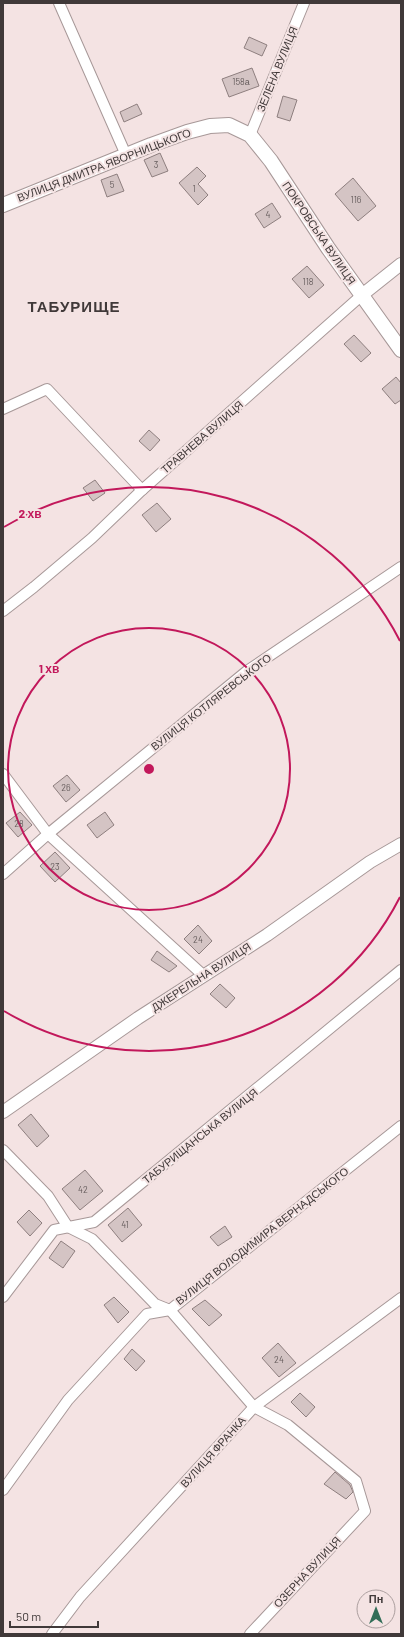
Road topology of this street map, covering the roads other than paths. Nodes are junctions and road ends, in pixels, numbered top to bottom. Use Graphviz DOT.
graph roads {
  1 [pos="59,3"];
  2 [pos="304,3"];
  3 [pos="229,125"];
  4 [pos="250,135"];
  5 [pos="126,155"];
  6 [pos="3,205"];
  7 [pos="401,264"];
  8 [pos="362,295"];
  9 [pos="401,350"];
  10 [pos="3,409"];
  11 [pos="142,490"];
  12 [pos="401,567"];
  13 [pos="3,610"];
  14 [pos="3,774"];
  15 [pos="48,834"];
  16 [pos="401,844"];
  17 [pos="3,874"];
  18 [pos="401,970"];
  19 [pos="203,975"];
  20 [pos="3,1112"];
  21 [pos="401,1126"];
  22 [pos="3,1150"];
  23 [pos="68,1227"];
  24 [pos="3,1297"];
  25 [pos="401,1298"];
  26 [pos="170,1310"];
  27 [pos="254,1407"];
  28 [pos="3,1490"];
  29 [pos="52,1634"];
  30 [pos="250,1634"];
  1 -- 5 [label="street"];
  2 -- 4 [label="street, ЗЕЛЕНА ВУЛИЦЯ"];
  3 -- 4 [label="main road, ПОКРОВСЬКА ВУЛИЦЯ"];
  3 -- 5 [label="main road, ВУЛИЦЯ ДМИТРА ЯВОРНИЦЬКОГО"];
  4 -- 8 [label="main road, ПОКРОВСЬКА ВУЛИЦЯ"];
  5 -- 6 [label="main road, ВУЛИЦЯ ДМИТРА ЯВОРНИЦЬКОГО"];
  7 -- 8 [label="street, ТРАВНЕВА ВУЛИЦЯ"];
  8 -- 9 [label="main road, ПОКРОВСЬКА ВУЛИЦЯ"];
  8 -- 11 [label="street, ТРАВНЕВА ВУЛИЦЯ"];
  10 -- 11 [label="street"];
  11 -- 13 [label="street, ТРАВНЕВА ВУЛИЦЯ"];
  12 -- 15 [label="street, ВУЛИЦЯ КОТЛЯРЕВСЬКОГО"];
  14 -- 15 [label="street"];
  15 -- 17 [label="street, ВУЛИЦЯ КОТЛЯРЕВСЬКОГО"];
  15 -- 19 [label="street"];
  16 -- 19 [label="street, ДЖЕРЕЛЬНА ВУЛИЦЯ"];
  18 -- 23 [label="street, ТАБУРИЩАНСЬКА ВУЛИЦЯ"];
  19 -- 20 [label="street, ДЖЕРЕЛЬНА ВУЛИЦЯ"];
  21 -- 26 [label="street, ВУЛИЦЯ ВОЛОДИМИРА ВЕРНАДСЬКОГО"];
  22 -- 23 [label="street"];
  23 -- 24 [label="street, ТАБУРИЩАНСЬКА ВУЛИЦЯ"];
  23 -- 26 [label="street"];
  25 -- 27 [label="street, ВУЛИЦЯ ФРАНКА"];
  26 -- 27 [label="street"];
  26 -- 28 [label="street, ВУЛИЦЯ ВОЛОДИМИРА ВЕРНАДСЬКОГО"];
  27 -- 29 [label="street, ВУЛИЦЯ ФРАНКА"];
  27 -- 30 [label="street, ОЗЕРНА ВУЛИЦЯ"];
}
